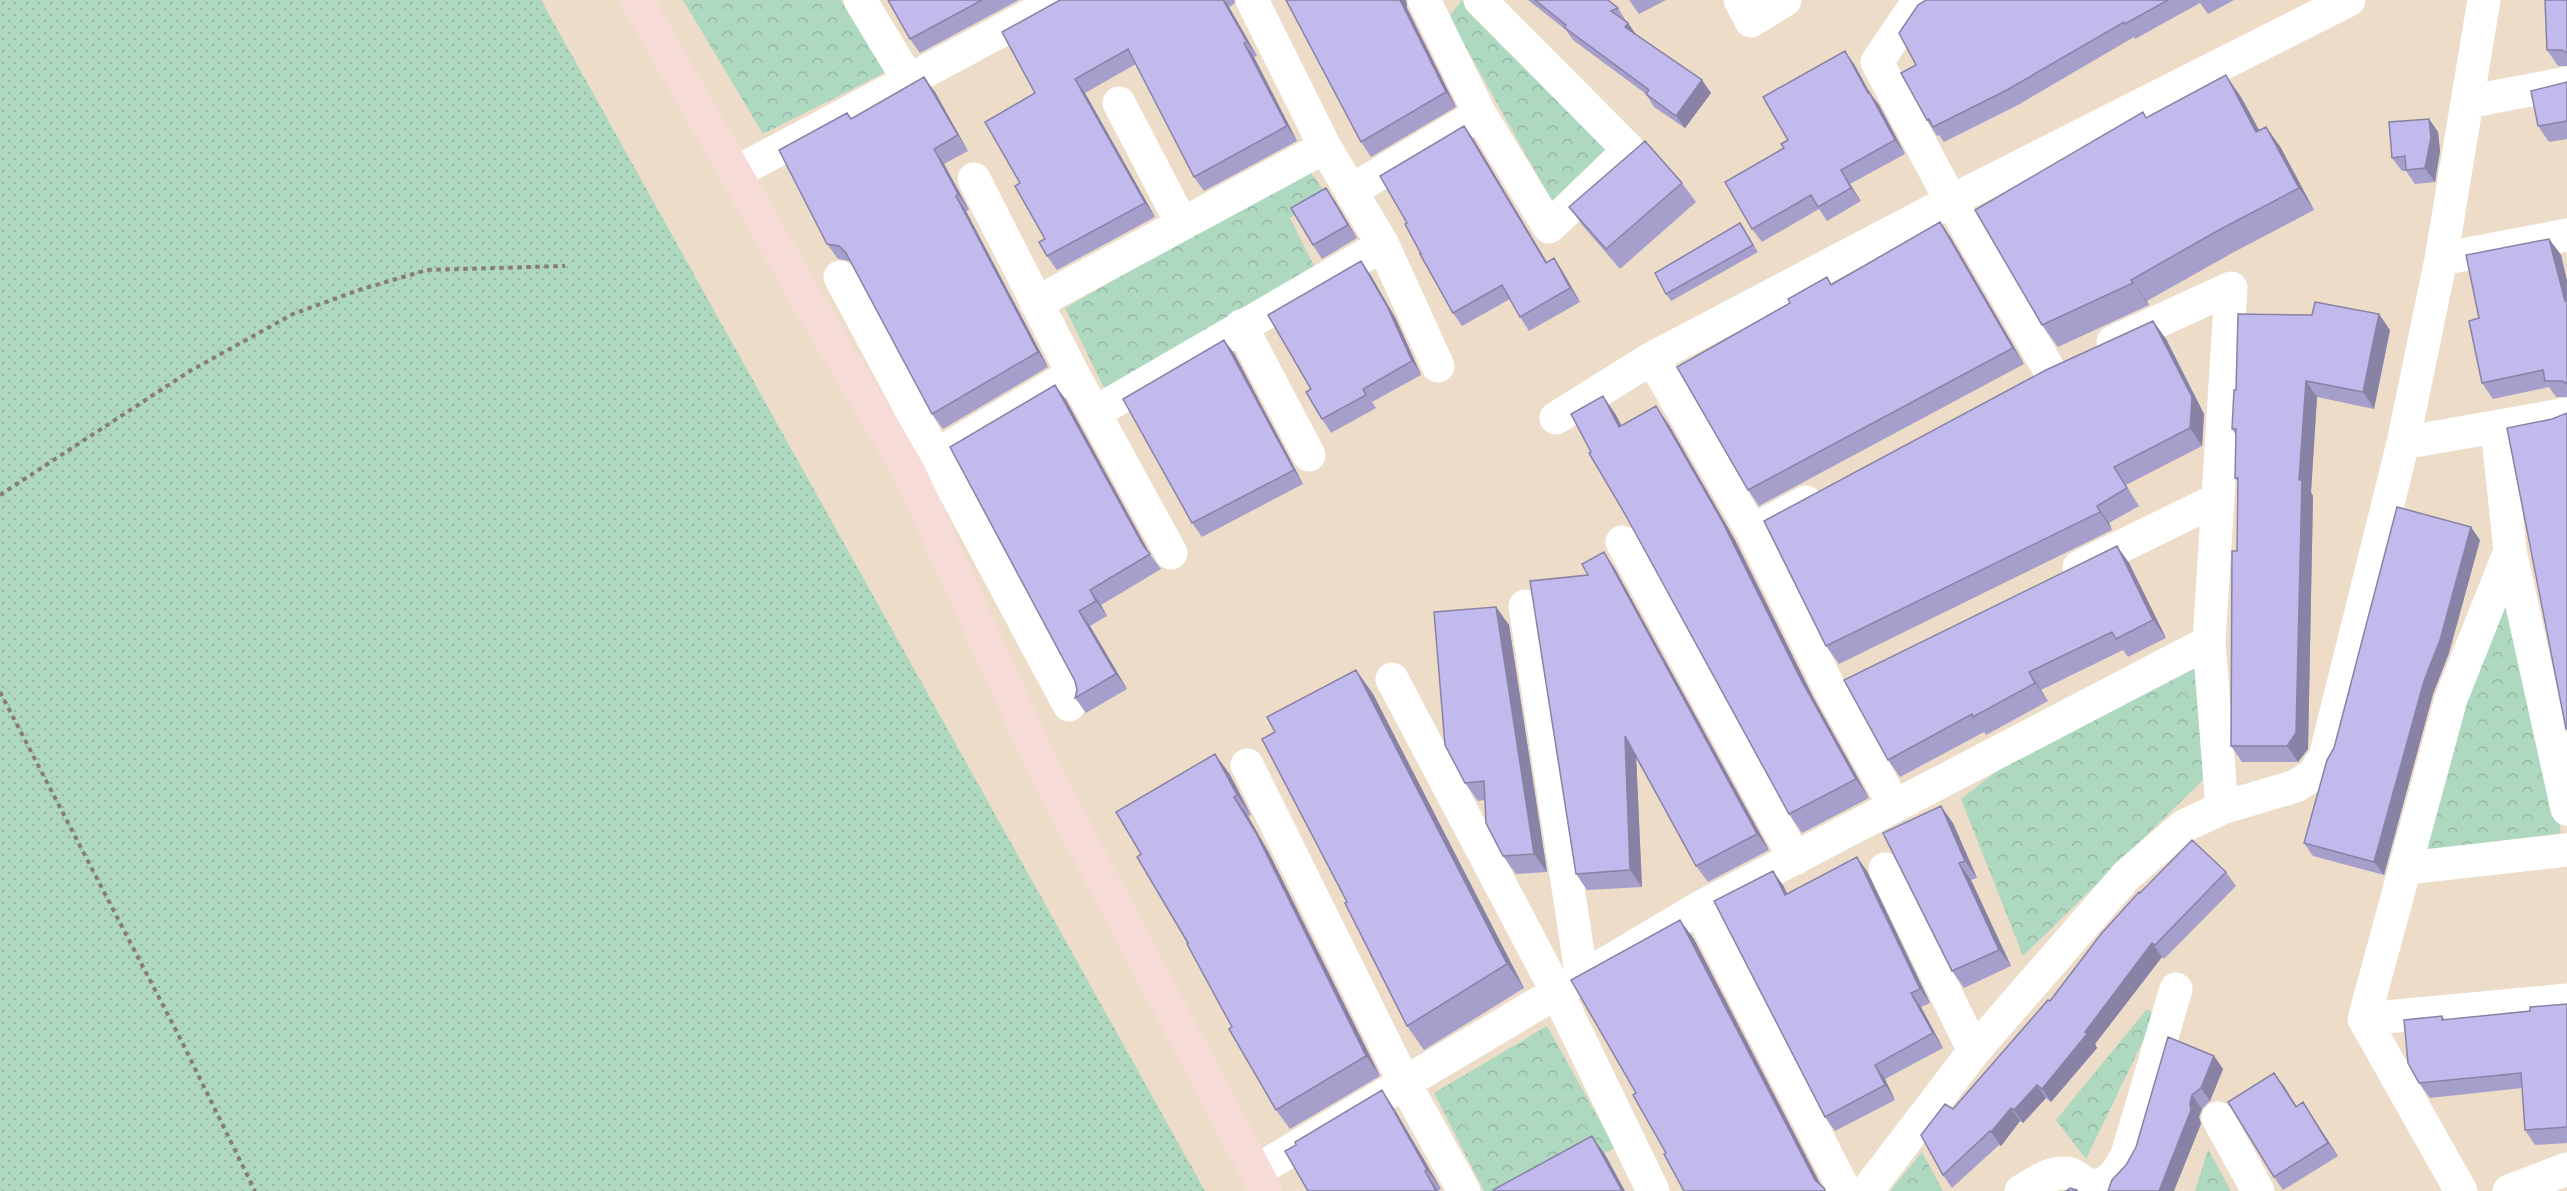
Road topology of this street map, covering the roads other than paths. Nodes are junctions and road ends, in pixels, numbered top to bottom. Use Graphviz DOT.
graph roads {
  1 [pos="637,0"];
  2 [pos="860,0"];
  3 [pos="1059,0"];
  4 [pos="1252,0"];
  5 [pos="1480,0"];
  6 [pos="1740,0"];
  7 [pos="1785,0"];
  8 [pos="1919,0"];
  9 [pos="2349,0"];
  10 [pos="2484,0"];
  11 [pos="1432,4"];
  12 [pos="909,81"];
  13 [pos="2567,83"];
  14 [pos="2468,102"];
  15 [pos="1119,103"];
  16 [pos="1480,114"];
  17 [pos="1324,147"];
  18 [pos="735,173"];
  19 [pos="974,179"];
  20 [pos="1352,190"];
  21 [pos="1951,201"];
  22 [pos="1182,224"];
  23 [pos="2567,235"];
  24 [pos="1383,245"];
  25 [pos="2441,259"];
  26 [pos="840,277"];
  27 [pos="1036,303"];
  28 [pos="1241,326"];
  29 [pos="1652,358"];
  30 [pos="1438,366"];
  31 [pos="2050,371"];
  32 [pos="1072,374"];
  33 [pos="2020,387"];
  34 [pos="1094,413"];
  35 [pos="2567,414"];
  36 [pos="1556,418"];
  37 [pos="2497,428"];
  38 [pos="2403,443"];
  39 [pos="1309,455"];
  40 [pos="922,463"];
  41 [pos="1835,487"];
  42 [pos="2216,500"];
  43 [pos="1752,531"];
  44 [pos="1622,542"];
  45 [pos="2510,551"];
  46 [pos="1171,553"];
  47 [pos="2055,579"];
  48 [pos="1525,606"];
  49 [pos="2209,642"];
  50 [pos="1862,674"];
  51 [pos="1392,679"];
  52 [pos="1830,689"];
  53 [pos="1069,705"];
  54 [pos="1247,765"];
  55 [pos="1894,805"];
  56 [pos="2222,807"];
  57 [pos="2567,809"];
  58 [pos="2567,850"];
  59 [pos="1795,859"];
  60 [pos="2407,868"];
  61 [pos="1885,869"];
  62 [pos="1699,908"];
  63 [pos="1569,986"];
  64 [pos="2176,989"];
  65 [pos="2567,1000"];
  66 [pos="2364,1019"];
  67 [pos="1974,1052"];
  68 [pos="1406,1084"];
  69 [pos="2218,1118"];
  70 [pos="2567,1169"];
  71 [pos="1261,1181"];
  72 [pos="1464,1191"];
  73 [pos="1653,1191"];
  74 [pos="1845,1191"];
  75 [pos="1867,1191"];
  76 [pos="2021,1191"];
  77 [pos="2258,1191"];
  78 [pos="2461,1191"];
  79 [pos="2509,1191"];
  1 -- 18 [label="street"];
  2 -- 12 [label="street"];
  3 -- 12 [label="street"];
  4 -- 17 [label="street"];
  5 -- 16 [label="street"];
  6 -- 7 [label="street"];
  8 -- 21 [label="street"];
  9 -- 21 [label="street"];
  10 -- 14 [label="street"];
  11 -- 16 [label="street"];
  12 -- 18 [label="street"];
  13 -- 14 [label="street"];
  14 -- 25 [label="street"];
  15 -- 22 [label="street"];
  16 -- 20 [label="street"];
  17 -- 20 [label="street"];
  17 -- 22 [label="street"];
  18 -- 40 [label="street"];
  19 -- 27 [label="street"];
  20 -- 24 [label="street"];
  21 -- 29 [label="street"];
  21 -- 31 [label="street"];
  22 -- 27 [label="street"];
  23 -- 25 [label="street"];
  24 -- 28 [label="street"];
  24 -- 30 [label="street"];
  25 -- 38 [label="street"];
  26 -- 40 [label="street"];
  27 -- 32 [label="street"];
  28 -- 34 [label="street"];
  28 -- 39 [label="street"];
  29 -- 36 [label="street"];
  29 -- 43 [label="street"];
  31 -- 33 [label="street"];
  31 -- 42 [label="street"];
  32 -- 34 [label="street"];
  32 -- 40 [label="street"];
  34 -- 46 [label="street"];
  35 -- 37 [label="street"];
  37 -- 38 [label="street"];
  37 -- 45 [label="street"];
  38 -- 56 [label="street"];
  40 -- 53 [label="street"];
  40 -- 71 [label="street"];
  41 -- 43 [label="street"];
  42 -- 47 [label="street"];
  42 -- 49 [label="street"];
  43 -- 52 [label="street"];
  44 -- 59 [label="street"];
  45 -- 57 [label="street"];
  45 -- 60 [label="street"];
  48 -- 63 [label="street"];
  49 -- 55 [label="street"];
  49 -- 56 [label="street"];
  50 -- 52 [label="street"];
  51 -- 63 [label="street"];
  52 -- 55 [label="street"];
  54 -- 68 [label="street"];
  55 -- 59 [label="street"];
  56 -- 67 [label="street"];
  58 -- 60 [label="street"];
  59 -- 62 [label="street"];
  60 -- 66 [label="street"];
  61 -- 67 [label="street"];
  62 -- 63 [label="street"];
  62 -- 74 [label="street"];
  63 -- 68 [label="street"];
  63 -- 73 [label="street"];
  64 -- 76 [label="street"];
  65 -- 66 [label="street"];
  66 -- 78 [label="street"];
  67 -- 75 [label="street"];
  68 -- 71 [label="street"];
  68 -- 72 [label="street"];
  69 -- 77 [label="street"];
  70 -- 79 [label="street"];
}
